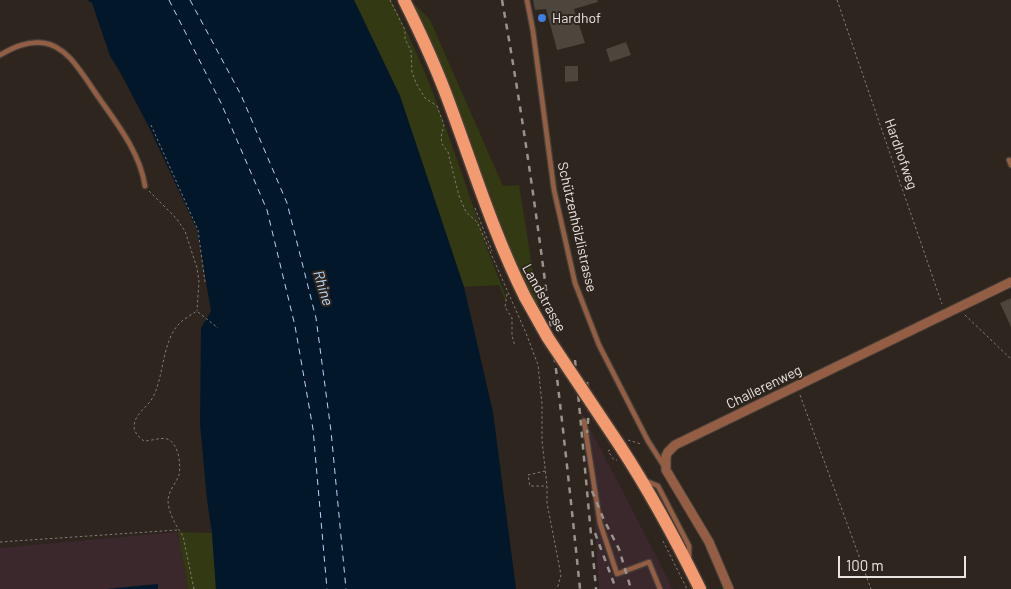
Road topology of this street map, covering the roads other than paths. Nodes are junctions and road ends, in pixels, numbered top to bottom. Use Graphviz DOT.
graph roads {
  1 [pos="404,0"];
  2 [pos="527,0"];
  3 [pos="0,55"];
  4 [pos="145,186"];
  5 [pos="1011,282"];
  6 [pos="584,421"];
  7 [pos="666,470"];
  8 [pos="660,589"];
  9 [pos="700,589"];
  10 [pos="729,589"];
  1 -- 9 [label="main road, Landstrasse, bridge"];
  2 -- 7 [label="lane, Schützenhölzlistrasse"];
  3 -- 4 [label="lane"];
  5 -- 7 [label="street, Challerenweg"];
  6 -- 8 [label="lane"];
  7 -- 10 [label="street"];
}
